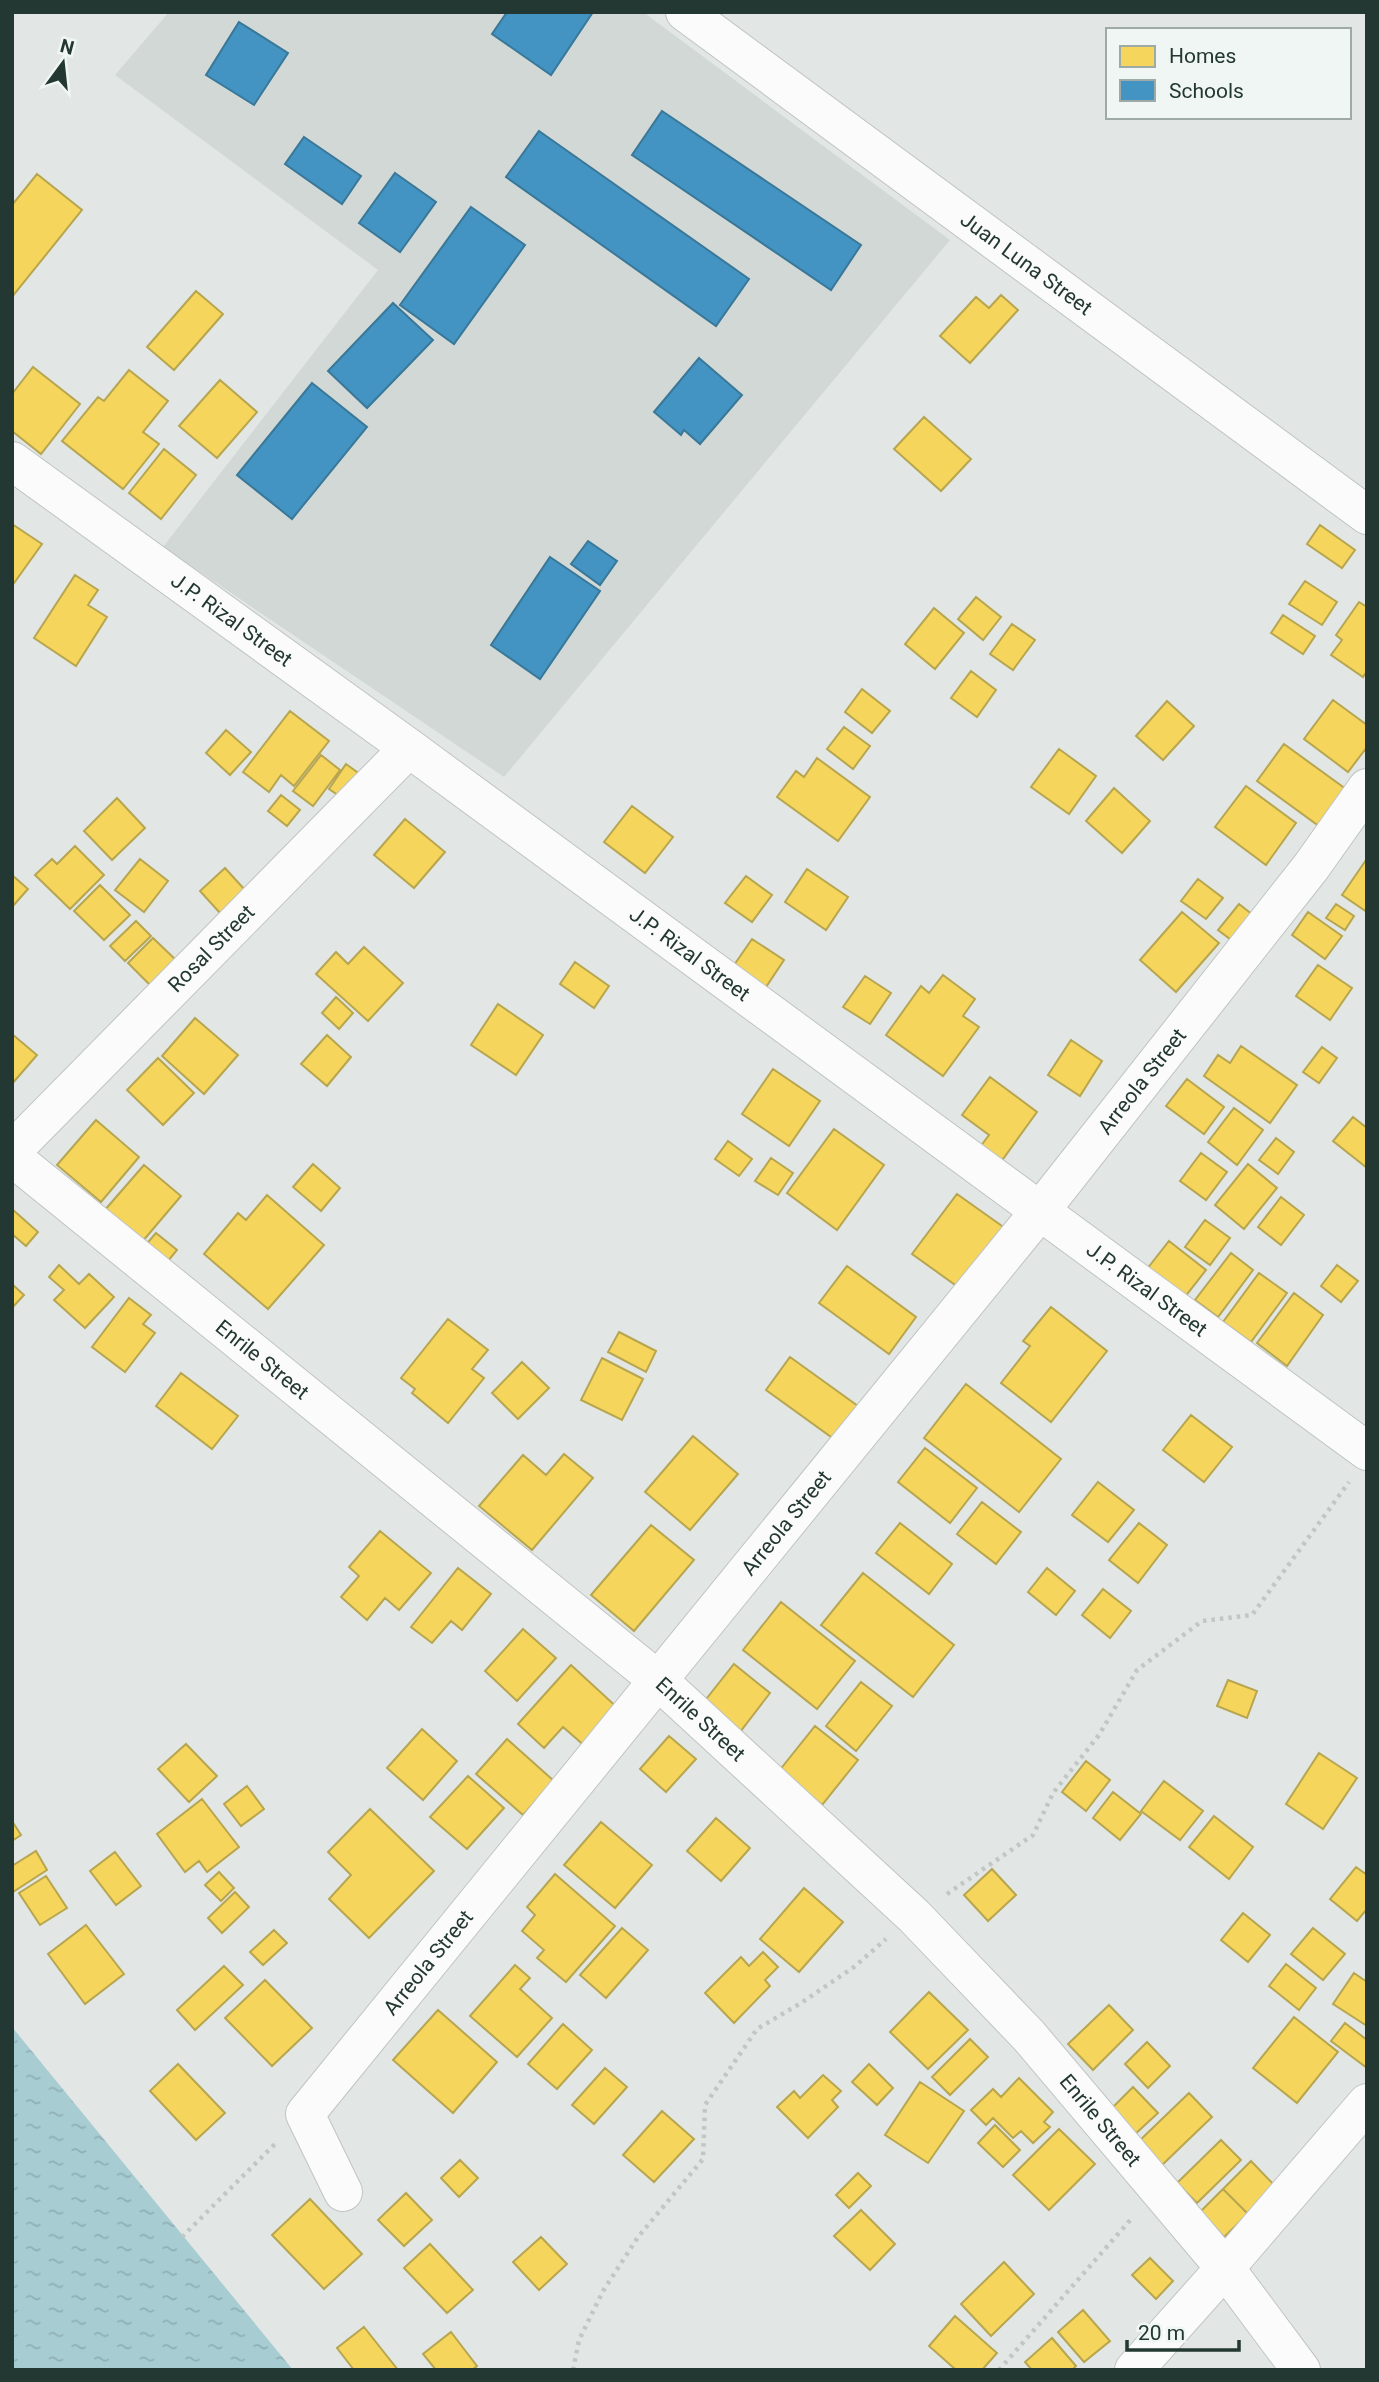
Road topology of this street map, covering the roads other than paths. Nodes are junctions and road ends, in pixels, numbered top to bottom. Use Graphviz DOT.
graph roads {
  1 [pos="685,12"];
  2 [pos="12,461"];
  3 [pos="1367,514"];
  4 [pos="409,748"];
  5 [pos="1367,788"];
  6 [pos="12,1151"];
  7 [pos="12,1157"];
  8 [pos="1040,1211"];
  9 [pos="1367,1451"];
  10 [pos="659,1681"];
  11 [pos="1367,2103"];
  12 [pos="343,2192"];
  13 [pos="1225,2268"];
  14 [pos="1133,2370"];
  15 [pos="1301,2370"];
  1 -- 3 [label="street, Juan Luna Street"];
  2 -- 4 [label="street, J.P. Rizal Street"];
  4 -- 6 [label="street, Rosal Street"];
  4 -- 8 [label="street, J.P. Rizal Street"];
  5 -- 8 [label="street, Arreola Street"];
  7 -- 10 [label="street, Enrile Street"];
  8 -- 9 [label="street, J.P. Rizal Street"];
  8 -- 10 [label="street, Arreola Street"];
  10 -- 12 [label="street, Arreola Street"];
  10 -- 13 [label="street, Enrile Street"];
  11 -- 13 [label="street"];
  13 -- 14 [label="street"];
  13 -- 15 [label="street, Enrile Street"];
}
